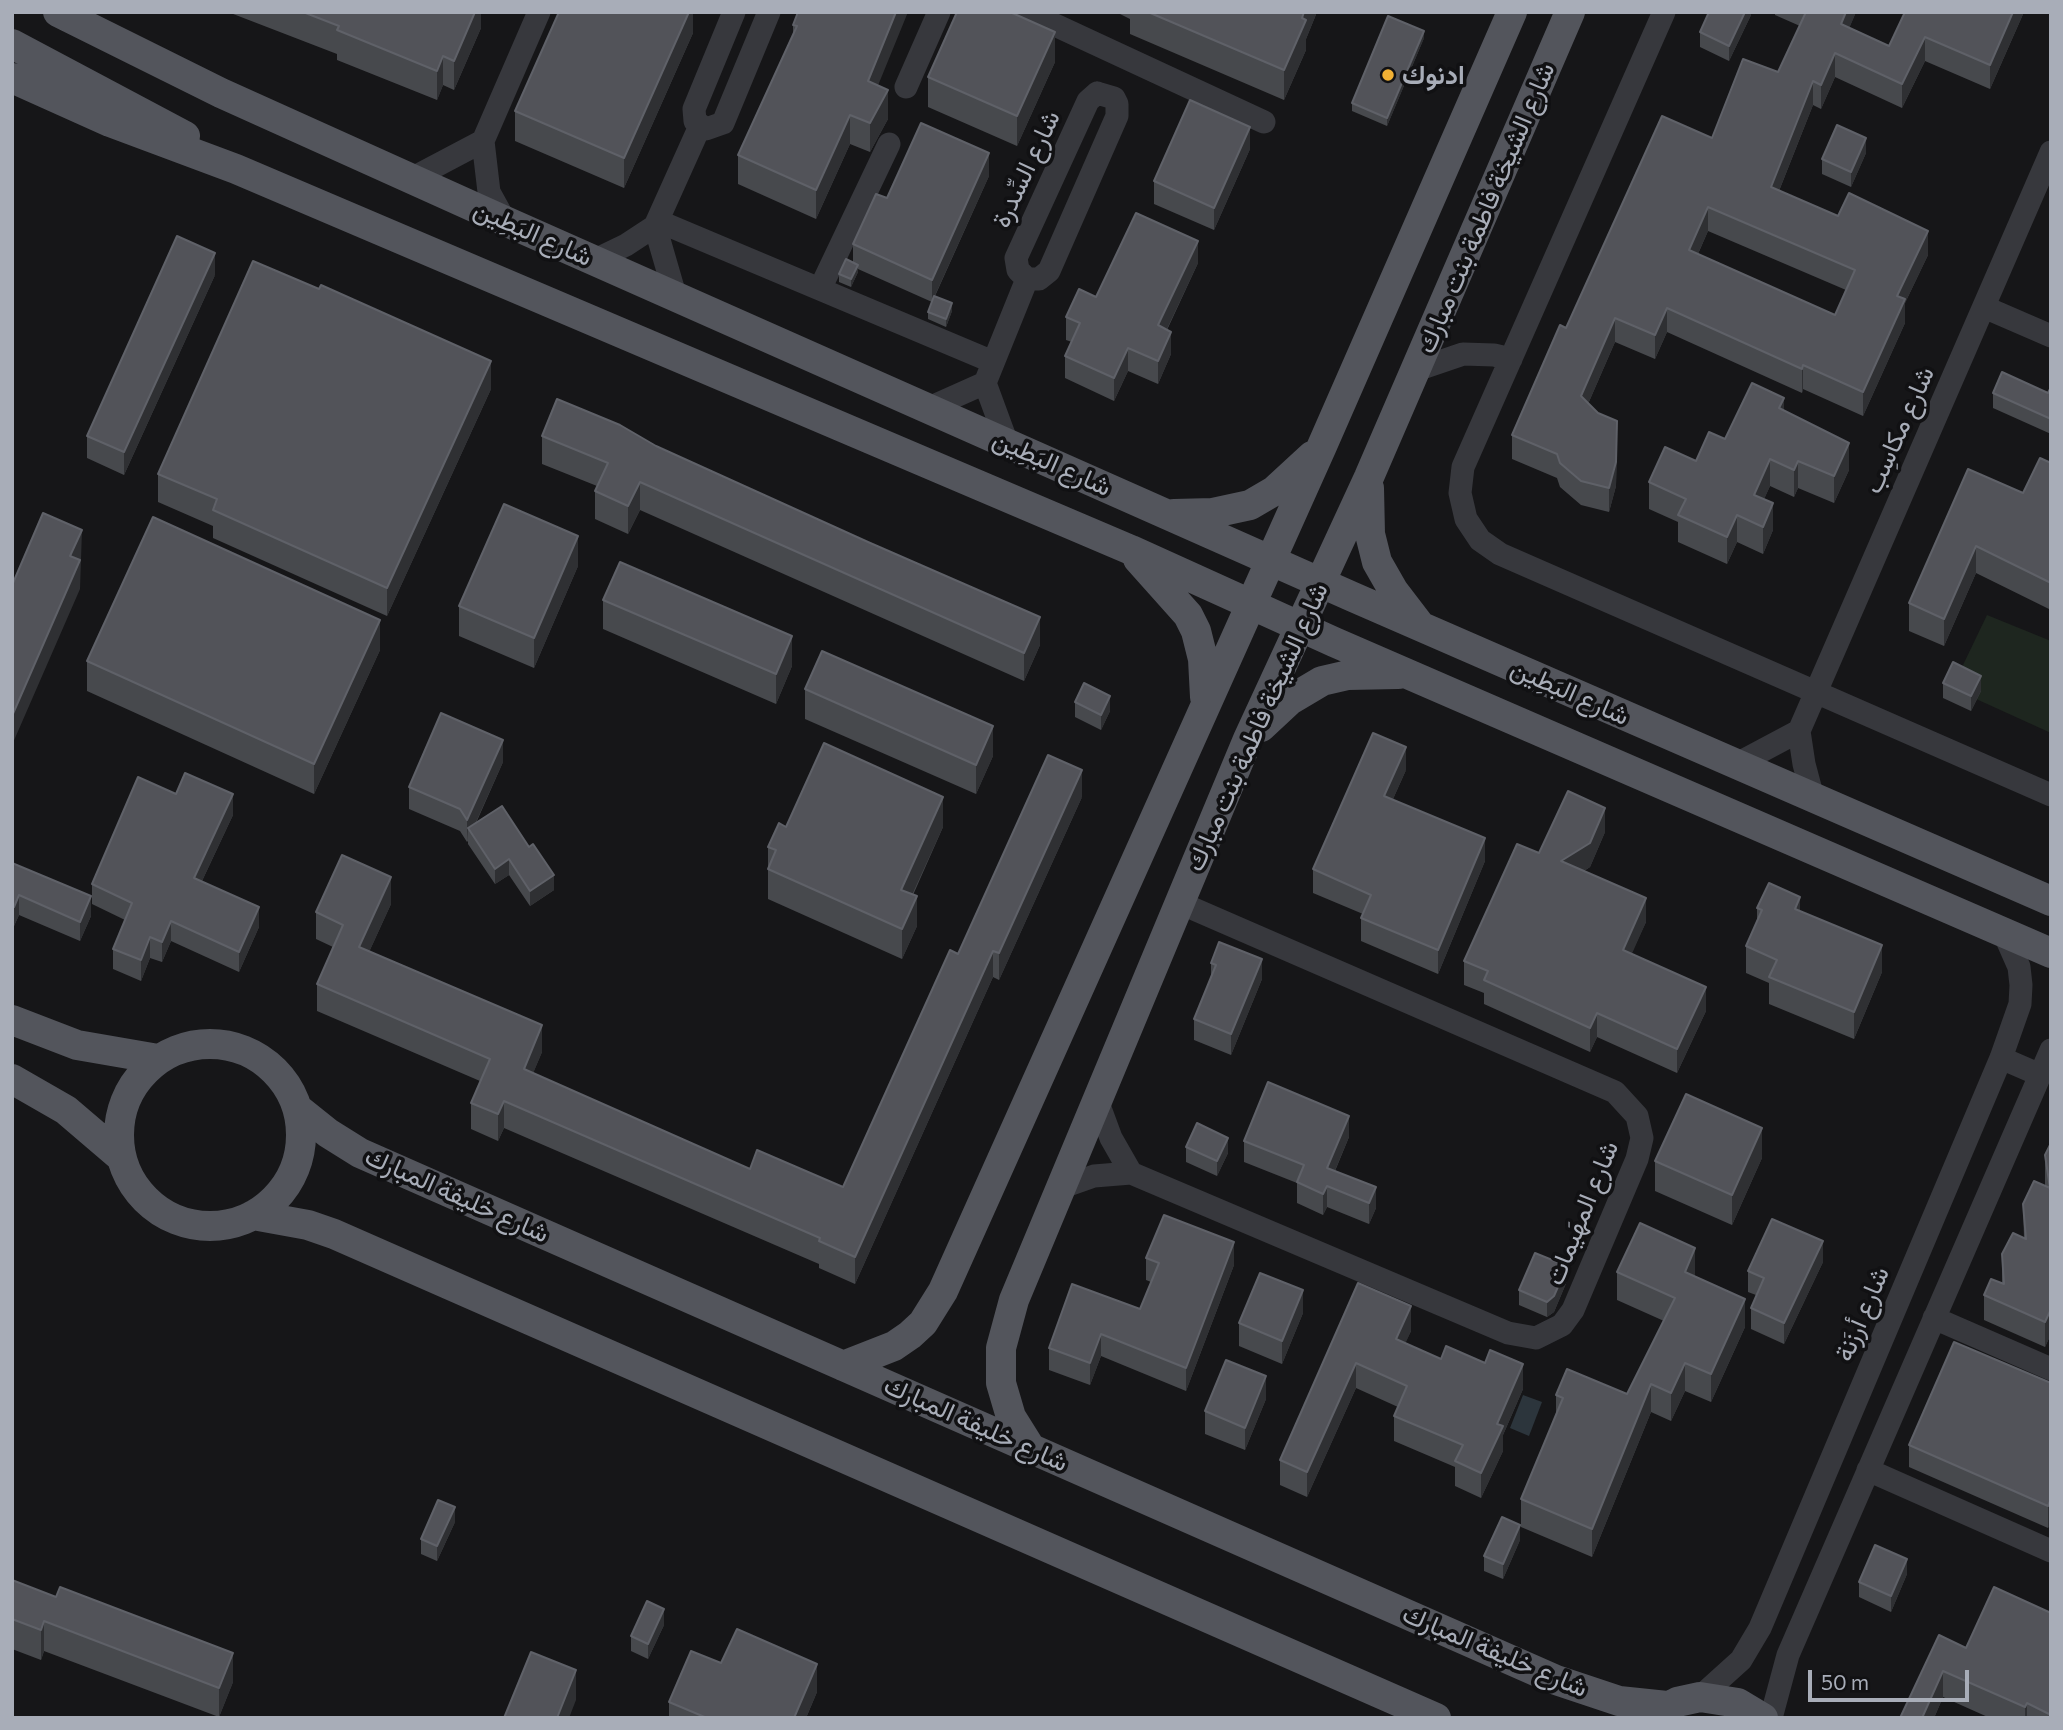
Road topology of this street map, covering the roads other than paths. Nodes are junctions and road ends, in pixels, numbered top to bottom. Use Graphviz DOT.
graph roads {
  1 [pos="58,12"];
  2 [pos="539,12"];
  3 [pos="734,12"];
  4 [pos="769,12"];
  5 [pos="939,12"];
  6 [pos="1027,12"];
  7 [pos="1512,12"];
  8 [pos="1570,12"];
  9 [pos="1664,12"];
  10 [pos="12,44"];
  11 [pos="1124,57"];
  12 [pos="906,87"];
  13 [pos="20,89"];
  14 [pos="1109,94"];
  15 [pos="1264,122"];
  16 [pos="700,126"];
  17 [pos="483,141"];
  18 [pos="889,144"];
  19 [pos="2051,152"];
  20 [pos="236,169"];
  21 [pos="411,179"];
  22 [pos="505,221"];
  23 [pos="656,223"];
  24 [pos="595,260"];
  25 [pos="1027,279"];
  26 [pos="820,289"];
  27 [pos="675,295"];
  28 [pos="1984,307"];
  29 [pos="2051,336"];
  30 [pos="1511,359"];
  31 [pos="1416,370"];
  32 [pos="989,372"];
  33 [pos="929,408"];
  34 [pos="1007,443"];
  35 [pos="1322,446"];
  36 [pos="1369,477"];
  37 [pos="1168,514"];
  38 [pos="1131,550"];
  39 [pos="1270,560"];
  40 [pos="1322,583"];
  41 [pos="1249,604"];
  42 [pos="1302,626"];
  43 [pos="1421,627"];
  44 [pos="1411,674"];
  45 [pos="1816,692"];
  46 [pos="1205,703"];
  47 [pos="1799,731"];
  48 [pos="1248,738"];
  49 [pos="1737,765"];
  50 [pos="2051,794"];
  51 [pos="1813,798"];
  52 [pos="2051,901"];
  53 [pos="1180,903"];
  54 [pos="2004,933"];
  55 [pos="2051,953"];
  56 [pos="12,1020"];
  57 [pos="2051,1049"];
  58 [pos="2001,1058"];
  59 [pos="158,1059"];
  60 [pos="2038,1074"];
  61 [pos="12,1079"];
  62 [pos="1097,1100"];
  63 [pos="298,1109"];
  64 [pos="121,1157"];
  65 [pos="1131,1173"];
  66 [pos="1060,1188"];
  67 [pos="253,1215"];
  68 [pos="1934,1318"];
  69 [pos="843,1366"];
  70 [pos="2051,1368"];
  71 [pos="1031,1449"];
  72 [pos="1868,1470"];
  73 [pos="2051,1551"];
  74 [pos="1700,1697"];
  75 [pos="1658,1712"];
  76 [pos="1436,1718"];
  77 [pos="1763,1718"];
  78 [pos="1771,1718"];
  1 -- 21 [label="main road, شارع البَطِين"];
  2 -- 17 [label="street"];
  3 -- 16 [label="street"];
  4 -- 16 [label="street"];
  5 -- 12 [label="street"];
  6 -- 11 [label="street"];
  7 -- 35 [label="main road, شارع الشيخة فاطمة بنت مبارك"];
  8 -- 31 [label="main road, شارع الشيخة فاطمة بنت مبارك"];
  9 -- 30 [label="street"];
  10 -- 20 [label="main road, شارع البَطِين"];
  11 -- 14 [label="street"];
  11 -- 15 [label="street"];
  13 -- 20 [label="main road, شارع البَطِين"];
  14 -- 25 [label="street"];
  14 -- 25 [label="street, شارع السِّدرة"];
  16 -- 23 [label="street"];
  17 -- 21 [label="street"];
  17 -- 22 [label="street"];
  18 -- 26 [label="street"];
  19 -- 28 [label="street, شارع مكاسِب"];
  20 -- 38 [label="main road, شارع البَطِين"];
  21 -- 22 [label="main road, شارع البَطِين"];
  22 -- 24 [label="main road, شارع البَطِين"];
  23 -- 24 [label="street"];
  23 -- 26 [label="street"];
  23 -- 27 [label="street"];
  24 -- 27 [label="main road, شارع البَطِين"];
  25 -- 32 [label="street"];
  26 -- 32 [label="street"];
  27 -- 33 [label="main road, شارع البَطِين"];
  28 -- 29 [label="street"];
  28 -- 45 [label="street, شارع مكاسِب"];
  30 -- 31 [label="street"];
  30 -- 45 [label="street"];
  31 -- 36 [label="main road, شارع الشيخة فاطمة بنت مبارك"];
  32 -- 33 [label="street"];
  32 -- 34 [label="street"];
  33 -- 34 [label="main road, شارع البَطِين"];
  34 -- 37 [label="main road, شارع البَطِين"];
  35 -- 37 [label="main road"];
  35 -- 39 [label="main road, شارع الشيخة فاطمة بنت مبارك"];
  36 -- 40 [label="main road, شارع الشيخة فاطمة بنت مبارك"];
  36 -- 43 [label="main road"];
  37 -- 39 [label="main road, شارع البَطِين"];
  38 -- 41 [label="main road, شارع البَطِين"];
  38 -- 46 [label="main road"];
  39 -- 40 [label="main road, شارع البَطِين"];
  39 -- 41 [label="main road, شارع الشيخة فاطمة بنت مبارك"];
  40 -- 42 [label="main road, شارع الشيخة فاطمة بنت مبارك"];
  40 -- 43 [label="main road, شارع البَطِين"];
  41 -- 42 [label="main road, شارع البَطِين"];
  41 -- 46 [label="main road, شارع الشيخة فاطمة بنت مبارك"];
  42 -- 44 [label="main road, شارع البَطِين"];
  42 -- 48 [label="main road, شارع الشيخة فاطمة بنت مبارك"];
  43 -- 49 [label="main road, شارع البَطِين"];
  44 -- 48 [label="main road"];
  44 -- 54 [label="main road, شارع البَطِين"];
  45 -- 47 [label="street, شارع مكاسِب"];
  45 -- 50 [label="street"];
  46 -- 69 [label="main road, شارع الشيخة فاطمة بنت مبارك"];
  47 -- 49 [label="street"];
  47 -- 51 [label="street"];
  48 -- 53 [label="main road, شارع الشيخة فاطمة بنت مبارك"];
  49 -- 51 [label="main road, شارع البَطِين"];
  51 -- 52 [label="main road, شارع البَطِين"];
  53 -- 62 [label="main road, شارع الشيخة فاطمة بنت مبارك"];
  53 -- 65 [label="street, شارع المهَيمات"];
  54 -- 55 [label="main road, شارع البَطِين"];
  54 -- 58 [label="street, شارع أرزَنة"];
  56 -- 59 [label="main road"];
  57 -- 60 [label="street"];
  58 -- 60 [label="street"];
  58 -- 74 [label="street, شارع أرزَنة"];
  59 -- 63 [label="main road"];
  59 -- 64 [label="main road"];
  60 -- 68 [label="street"];
  61 -- 64 [label="main road"];
  62 -- 65 [label="street"];
  62 -- 66 [label="main road, شارع الشيخة فاطمة بنت مبارك"];
  63 -- 67 [label="main road"];
  63 -- 69 [label="main road, شارع خليفة المبارك"];
  64 -- 67 [label="main road"];
  65 -- 66 [label="street, شارع المهَيمات"];
  66 -- 71 [label="main road, شارع الشيخة فاطمة بنت مبارك"];
  67 -- 76 [label="main road"];
  68 -- 70 [label="street"];
  68 -- 72 [label="street"];
  69 -- 71 [label="main road, شارع خليفة المبارك"];
  71 -- 75 [label="main road, شارع خليفة المبارك"];
  72 -- 73 [label="street"];
  72 -- 78 [label="street"];
  74 -- 75 [label="main road"];
  74 -- 77 [label="main road"];
}
